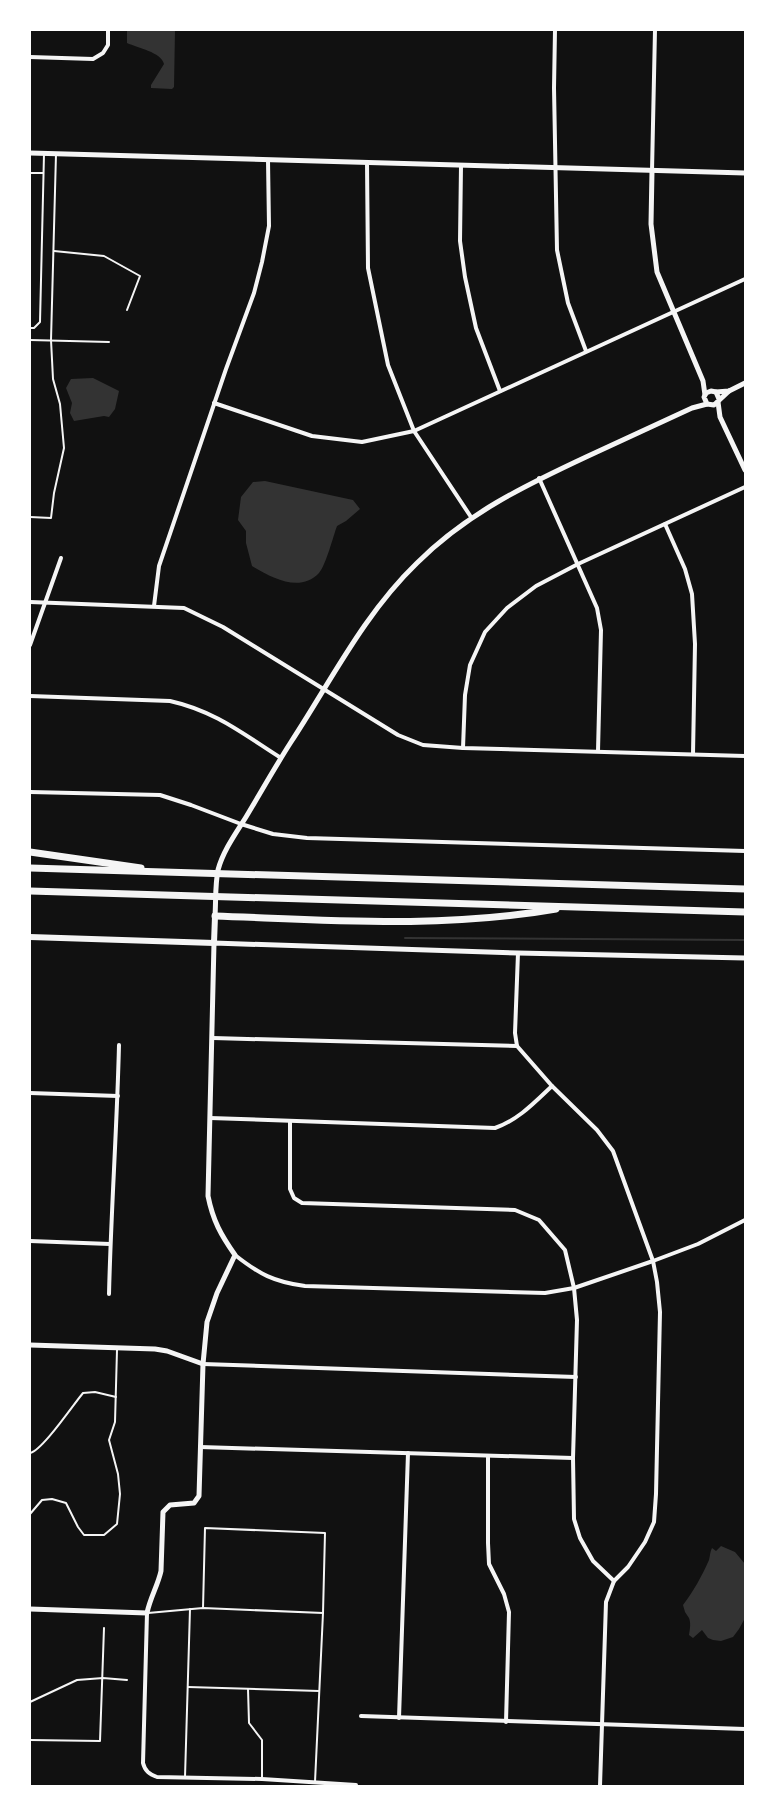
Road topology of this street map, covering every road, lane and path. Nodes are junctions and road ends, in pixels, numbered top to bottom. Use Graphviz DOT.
graph roads {
  1 [pos="108,30"];
  2 [pos="555,30"];
  3 [pos="655,30"];
  4 [pos="30,57"];
  5 [pos="30,153"];
  6 [pos="44,154"];
  7 [pos="56,154"];
  8 [pos="268,160"];
  9 [pos="368,162"];
  10 [pos="461,166"];
  11 [pos="555,167"];
  12 [pos="652,171"];
  13 [pos="30,173"];
  14 [pos="43,173"];
  15 [pos="745,173"];
  16 [pos="54,251"];
  17 [pos="745,279"];
  18 [pos="126,310"];
  19 [pos="673,312"];
  20 [pos="30,328"];
  21 [pos="30,340"];
  22 [pos="51,340"];
  23 [pos="110,342"];
  24 [pos="586,351"];
  25 [pos="703,381"];
  26 [pos="745,384"];
  27 [pos="500,391"];
  28 [pos="729,391"];
  29 [pos="714,392"];
  30 [pos="704,396"];
  31 [pos="718,400"];
  32 [pos="214,403"];
  33 [pos="708,405"];
  34 [pos="692,408"];
  35 [pos="720,416"];
  36 [pos="414,431"];
  37 [pos="745,470"];
  38 [pos="539,478"];
  39 [pos="745,487"];
  40 [pos="30,517"];
  41 [pos="471,517"];
  42 [pos="665,524"];
  43 [pos="62,558"];
  44 [pos="578,564"];
  45 [pos="30,602"];
  46 [pos="46,602"];
  47 [pos="154,606"];
  48 [pos="30,645"];
  49 [pos="324,688"];
  50 [pos="30,696"];
  51 [pos="464,748"];
  52 [pos="598,751"];
  53 [pos="693,754"];
  54 [pos="745,756"];
  55 [pos="281,758"];
  56 [pos="30,792"];
  57 [pos="241,824"];
  58 [pos="745,851"];
  59 [pos="30,852"];
  60 [pos="30,868"];
  61 [pos="177,873"];
  62 [pos="745,889"];
  63 [pos="30,891"];
  64 [pos="571,906"];
  65 [pos="745,912"];
  66 [pos="215,916"];
  67 [pos="30,937"];
  68 [pos="214,943"];
  69 [pos="518,952"];
  70 [pos="745,958"];
  71 [pos="213,1038"];
  72 [pos="120,1045"];
  73 [pos="518,1046"];
  74 [pos="552,1086"];
  75 [pos="30,1093"];
  76 [pos="118,1096"];
  77 [pos="210,1118"];
  78 [pos="290,1122"];
  79 [pos="745,1220"];
  80 [pos="30,1241"];
  81 [pos="110,1244"];
  82 [pos="235,1255"];
  83 [pos="653,1261"];
  84 [pos="574,1288"];
  85 [pos="109,1294"];
  86 [pos="30,1345"];
  87 [pos="117,1347"];
  88 [pos="203,1364"];
  89 [pos="576,1377"];
  90 [pos="117,1397"];
  91 [pos="200,1447"];
  92 [pos="30,1453"];
  93 [pos="408,1454"];
  94 [pos="488,1456"];
  95 [pos="573,1458"];
  96 [pos="30,1514"];
  97 [pos="614,1581"];
  98 [pos="203,1608"];
  99 [pos="30,1609"];
  100 [pos="190,1609"];
  101 [pos="323,1612"];
  102 [pos="147,1613"];
  103 [pos="104,1628"];
  104 [pos="103,1678"];
  105 [pos="127,1680"];
  106 [pos="188,1687"];
  107 [pos="248,1690"];
  108 [pos="320,1691"];
  109 [pos="30,1702"];
  110 [pos="361,1716"];
  111 [pos="399,1718"];
  112 [pos="506,1722"];
  113 [pos="602,1724"];
  114 [pos="745,1729"];
  115 [pos="30,1740"];
  116 [pos="185,1778"];
  117 [pos="262,1779"];
  118 [pos="315,1782"];
  119 [pos="356,1785"];
  120 [pos="600,1786"];
  1 -- 4 [label="street"];
  2 -- 11 [label="street"];
  3 -- 12 [label="street"];
  5 -- 6 [label="street"];
  6 -- 7 [label="street"];
  6 -- 14 [label="lane"];
  7 -- 8 [label="street"];
  7 -- 16 [label="lane"];
  8 -- 9 [label="street"];
  8 -- 32 [label="street"];
  9 -- 10 [label="street"];
  9 -- 36 [label="street"];
  10 -- 11 [label="street"];
  10 -- 27 [label="street"];
  11 -- 12 [label="street"];
  11 -- 24 [label="street"];
  12 -- 15 [label="street"];
  12 -- 19 [label="street"];
  13 -- 14 [label="lane"];
  14 -- 20 [label="lane"];
  16 -- 18 [label="lane"];
  16 -- 22 [label="lane"];
  17 -- 19 [label="street"];
  19 -- 24 [label="street"];
  19 -- 25 [label="street"];
  21 -- 22 [label="lane"];
  22 -- 23 [label="lane"];
  22 -- 40 [label="lane"];
  24 -- 27 [label="street"];
  25 -- 29 [label="street"];
  25 -- 30 [label="street"];
  26 -- 28 [label="street"];
  27 -- 36 [label="street"];
  28 -- 29 [label="street"];
  28 -- 31 [label="street"];
  29 -- 30 [label="street"];
  29 -- 31 [label="street"];
  30 -- 33 [label="street"];
  30 -- 34 [label="street"];
  31 -- 33 [label="street"];
  31 -- 35 [label="street"];
  32 -- 36 [label="street"];
  32 -- 47 [label="street"];
  33 -- 34 [label="street"];
  33 -- 35 [label="street"];
  34 -- 38 [label="street"];
  35 -- 37 [label="street"];
  36 -- 41 [label="street"];
  38 -- 41 [label="street"];
  38 -- 44 [label="street"];
  39 -- 42 [label="street"];
  41 -- 49 [label="street"];
  42 -- 44 [label="street"];
  42 -- 53 [label="street"];
  43 -- 46 [label="street"];
  44 -- 51 [label="street"];
  44 -- 52 [label="street"];
  45 -- 46 [label="street"];
  46 -- 47 [label="street"];
  46 -- 48 [label="street"];
  47 -- 49 [label="street"];
  49 -- 51 [label="street"];
  49 -- 55 [label="street"];
  50 -- 55 [label="street"];
  51 -- 52 [label="street"];
  52 -- 53 [label="street"];
  53 -- 54 [label="street"];
  55 -- 57 [label="street"];
  56 -- 57 [label="street"];
  57 -- 58 [label="street"];
  57 -- 66 [label="street"];
  59 -- 61 [label="highway"];
  60 -- 61 [label="highway"];
  61 -- 62 [label="highway"];
  63 -- 64 [label="highway"];
  64 -- 65 [label="highway"];
  64 -- 66 [label="highway"];
  66 -- 68 [label="main road"];
  67 -- 68 [label="main road"];
  68 -- 69 [label="street"];
  68 -- 71 [label="street"];
  69 -- 70 [label="street"];
  69 -- 73 [label="street"];
  71 -- 73 [label="street"];
  71 -- 77 [label="street"];
  72 -- 76 [label="street"];
  73 -- 74 [label="street"];
  74 -- 78 [label="street"];
  74 -- 83 [label="street"];
  75 -- 76 [label="street"];
  76 -- 81 [label="street"];
  77 -- 78 [label="street"];
  77 -- 82 [label="street"];
  78 -- 84 [label="street"];
  79 -- 83 [label="street"];
  80 -- 81 [label="street"];
  81 -- 85 [label="street"];
  82 -- 84 [label="street"];
  82 -- 88 [label="street"];
  83 -- 84 [label="street"];
  83 -- 97 [label="street"];
  84 -- 89 [label="street"];
  86 -- 87 [label="street"];
  87 -- 88 [label="street"];
  87 -- 90 [label="lane"];
  88 -- 89 [label="street"];
  88 -- 91 [label="street"];
  89 -- 95 [label="street"];
  90 -- 92 [label="lane"];
  90 -- 96 [label="lane"];
  91 -- 93 [label="street"];
  91 -- 102 [label="street"];
  93 -- 94 [label="street"];
  93 -- 111 [label="street"];
  94 -- 95 [label="street"];
  94 -- 112 [label="street"];
  95 -- 97 [label="street"];
  97 -- 113 [label="street"];
  98 -- 100 [label="lane"];
  98 -- 101 [label="lane"];
  98 -- 101 [label="lane"];
  99 -- 102 [label="street"];
  100 -- 102 [label="lane"];
  100 -- 106 [label="lane"];
  101 -- 108 [label="lane"];
  102 -- 116 [label="street"];
  103 -- 104 [label="lane"];
  104 -- 105 [label="lane"];
  104 -- 109 [label="lane"];
  104 -- 115 [label="lane"];
  106 -- 107 [label="lane"];
  106 -- 116 [label="lane"];
  107 -- 108 [label="lane"];
  107 -- 117 [label="lane"];
  108 -- 118 [label="lane"];
  110 -- 111 [label="street"];
  111 -- 112 [label="street"];
  112 -- 113 [label="street"];
  113 -- 114 [label="street"];
  113 -- 120 [label="street"];
  116 -- 117 [label="street"];
  117 -- 118 [label="street"];
  118 -- 119 [label="street"];
}
